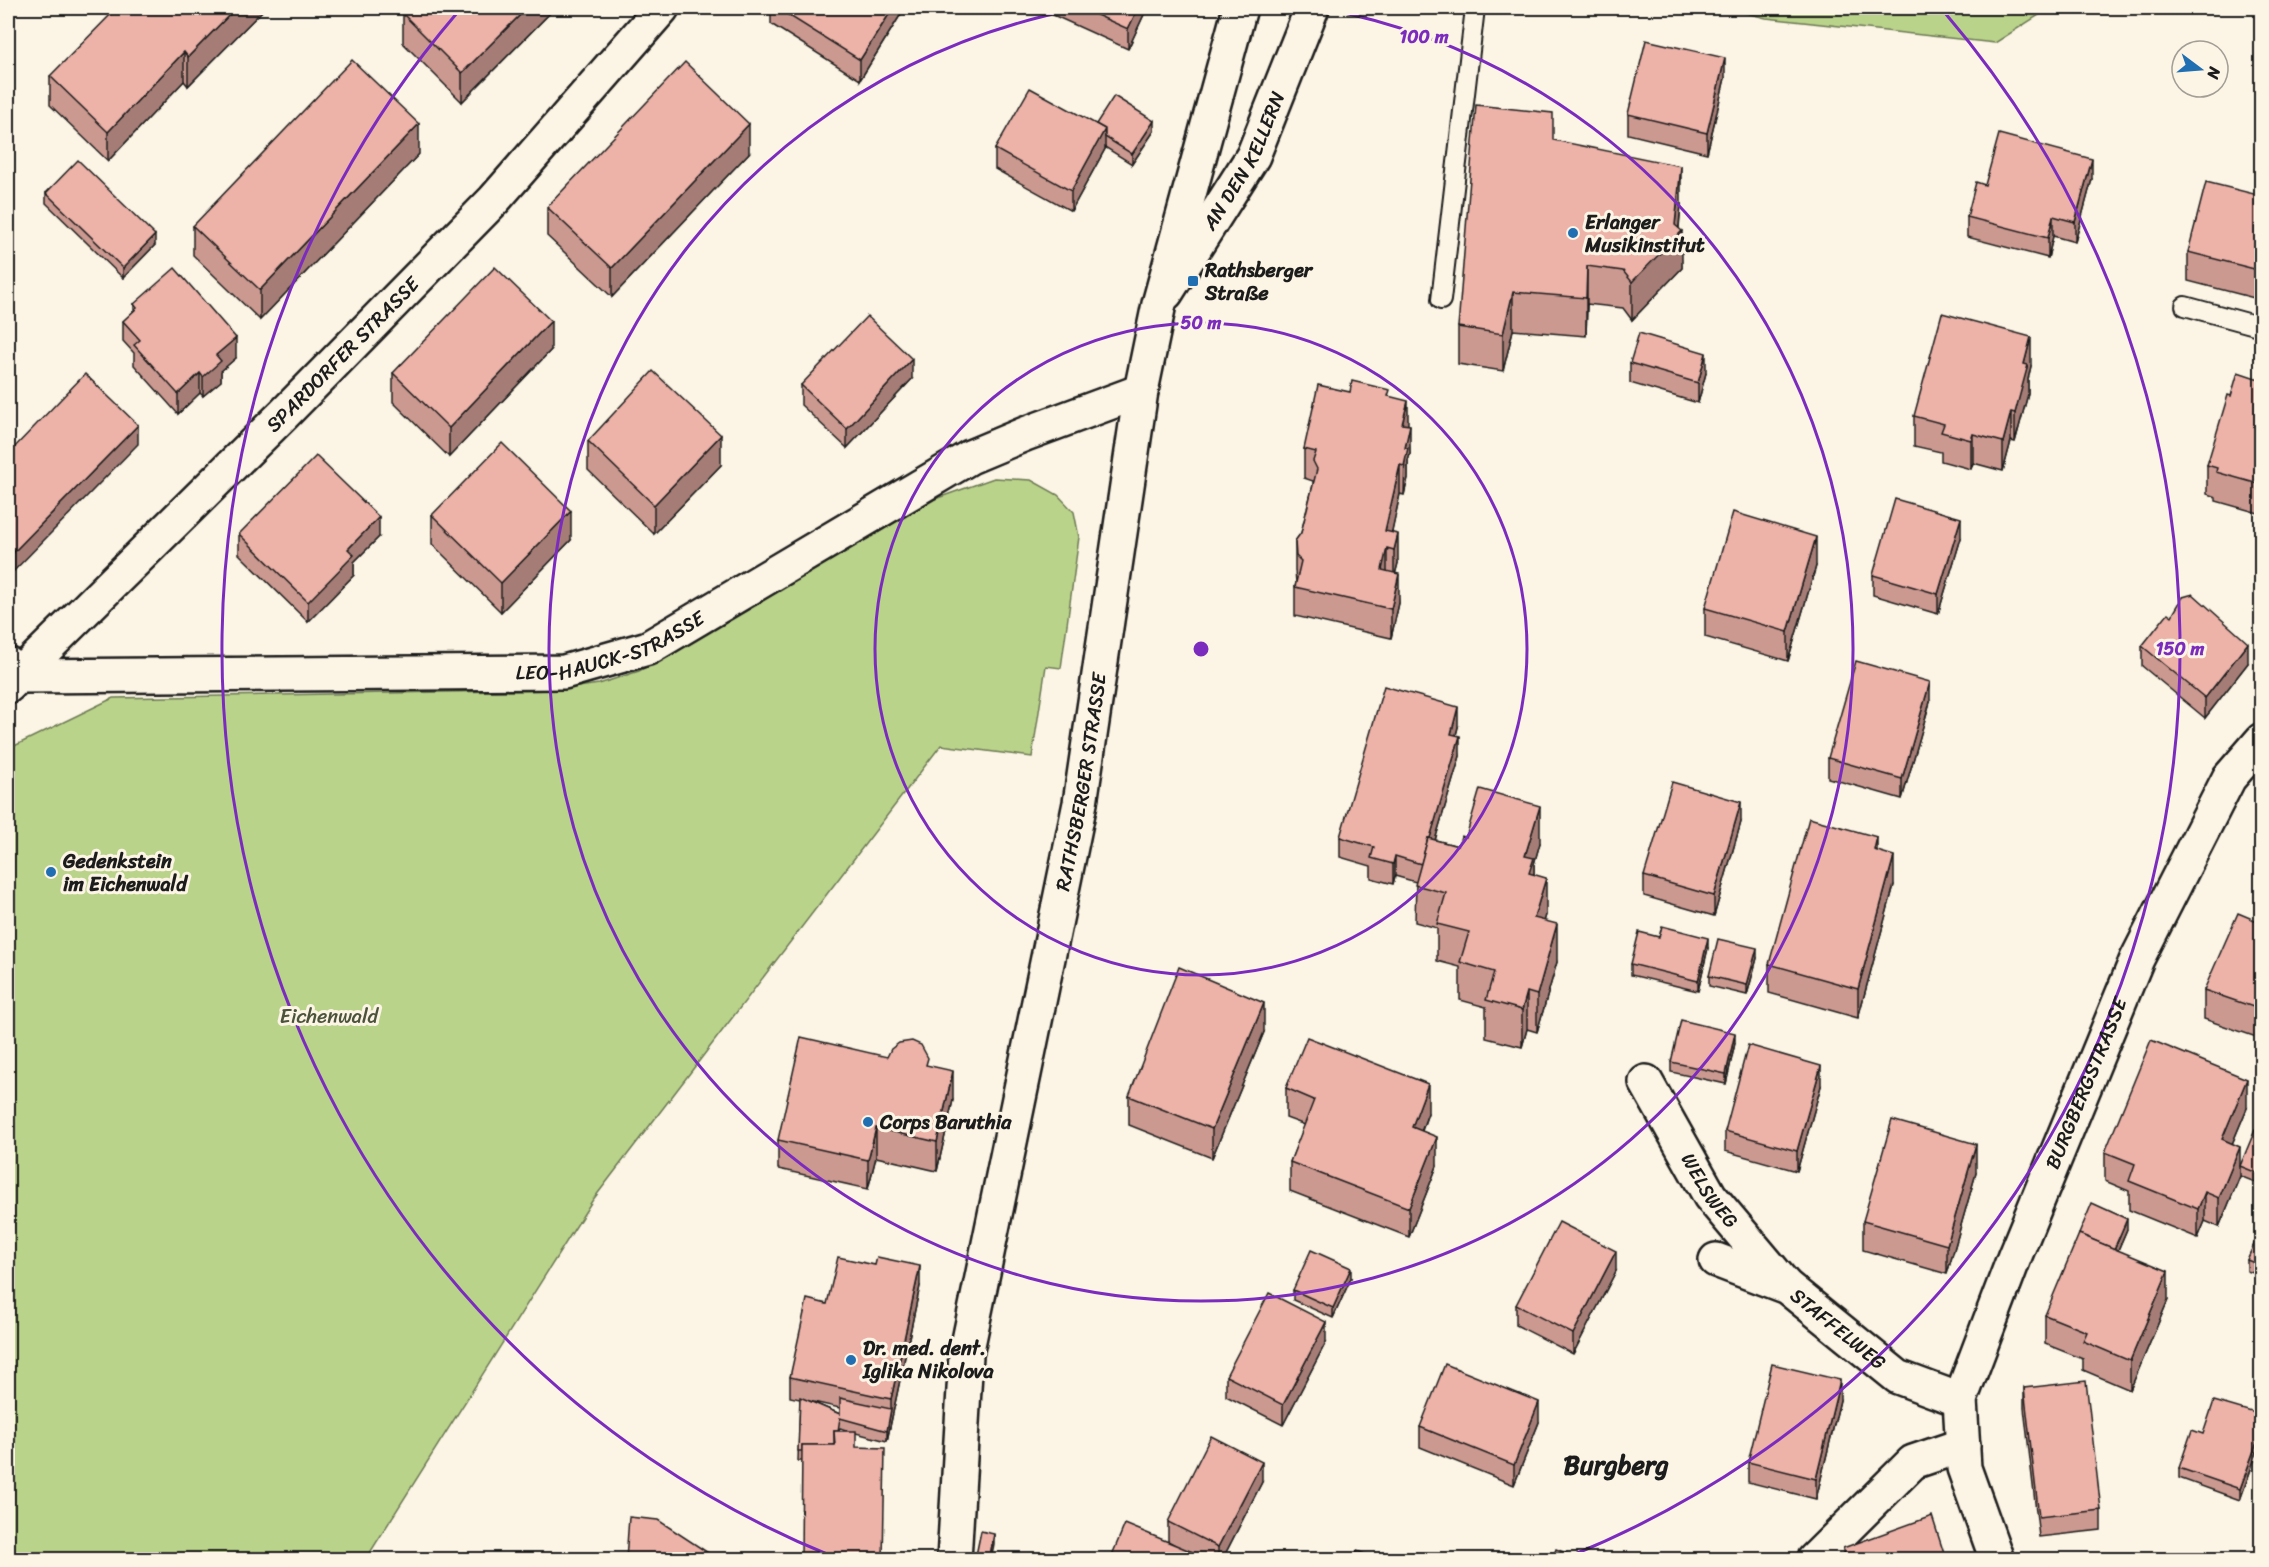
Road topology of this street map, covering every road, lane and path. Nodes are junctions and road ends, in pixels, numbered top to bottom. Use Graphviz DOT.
graph roads {
  1 [pos="662,8"];
  2 [pos="1240,8"];
  3 [pos="1312,8"];
  4 [pos="1475,8"];
  5 [pos="1441,300"];
  6 [pos="1159,304"];
  7 [pos="2185,306"];
  8 [pos="2262,327"];
  9 [pos="1141,391"];
  10 [pos="12,675"];
  11 [pos="2262,740"];
  12 [pos="1646,1082"];
  13 [pos="1716,1260"];
  14 [pos="1787,1287"];
  15 [pos="1960,1400"];
  16 [pos="1963,1446"];
  17 [pos="954,1560"];
  18 [pos="1814,1560"];
  19 [pos="1998,1560"];
  1 -- 10 [label="street, SPARDORFER STRASSE"];
  2 -- 6 [label="street, RATHSBERGER STRASSE"];
  3 -- 6 [label="street, AN DEN KELLERN"];
  4 -- 5 [label="lane"];
  6 -- 9 [label="street, RATHSBERGER STRASSE"];
  7 -- 8 [label="lane"];
  9 -- 10 [label="street, LEO-HAUCK-STRASSE"];
  9 -- 17 [label="street, RATHSBERGER STRASSE"];
  11 -- 15 [label="street, BURGBERGSTRASSE"];
  12 -- 14 [label="street, WELSWEG"];
  13 -- 14 [label="street, STAFFELWEG"];
  14 -- 15 [label="street, STAFFELWEG"];
  15 -- 16 [label="street, BURGBERGSTRASSE"];
  16 -- 18 [label="street"];
  16 -- 19 [label="street, BURGBERGSTRASSE"];
}
